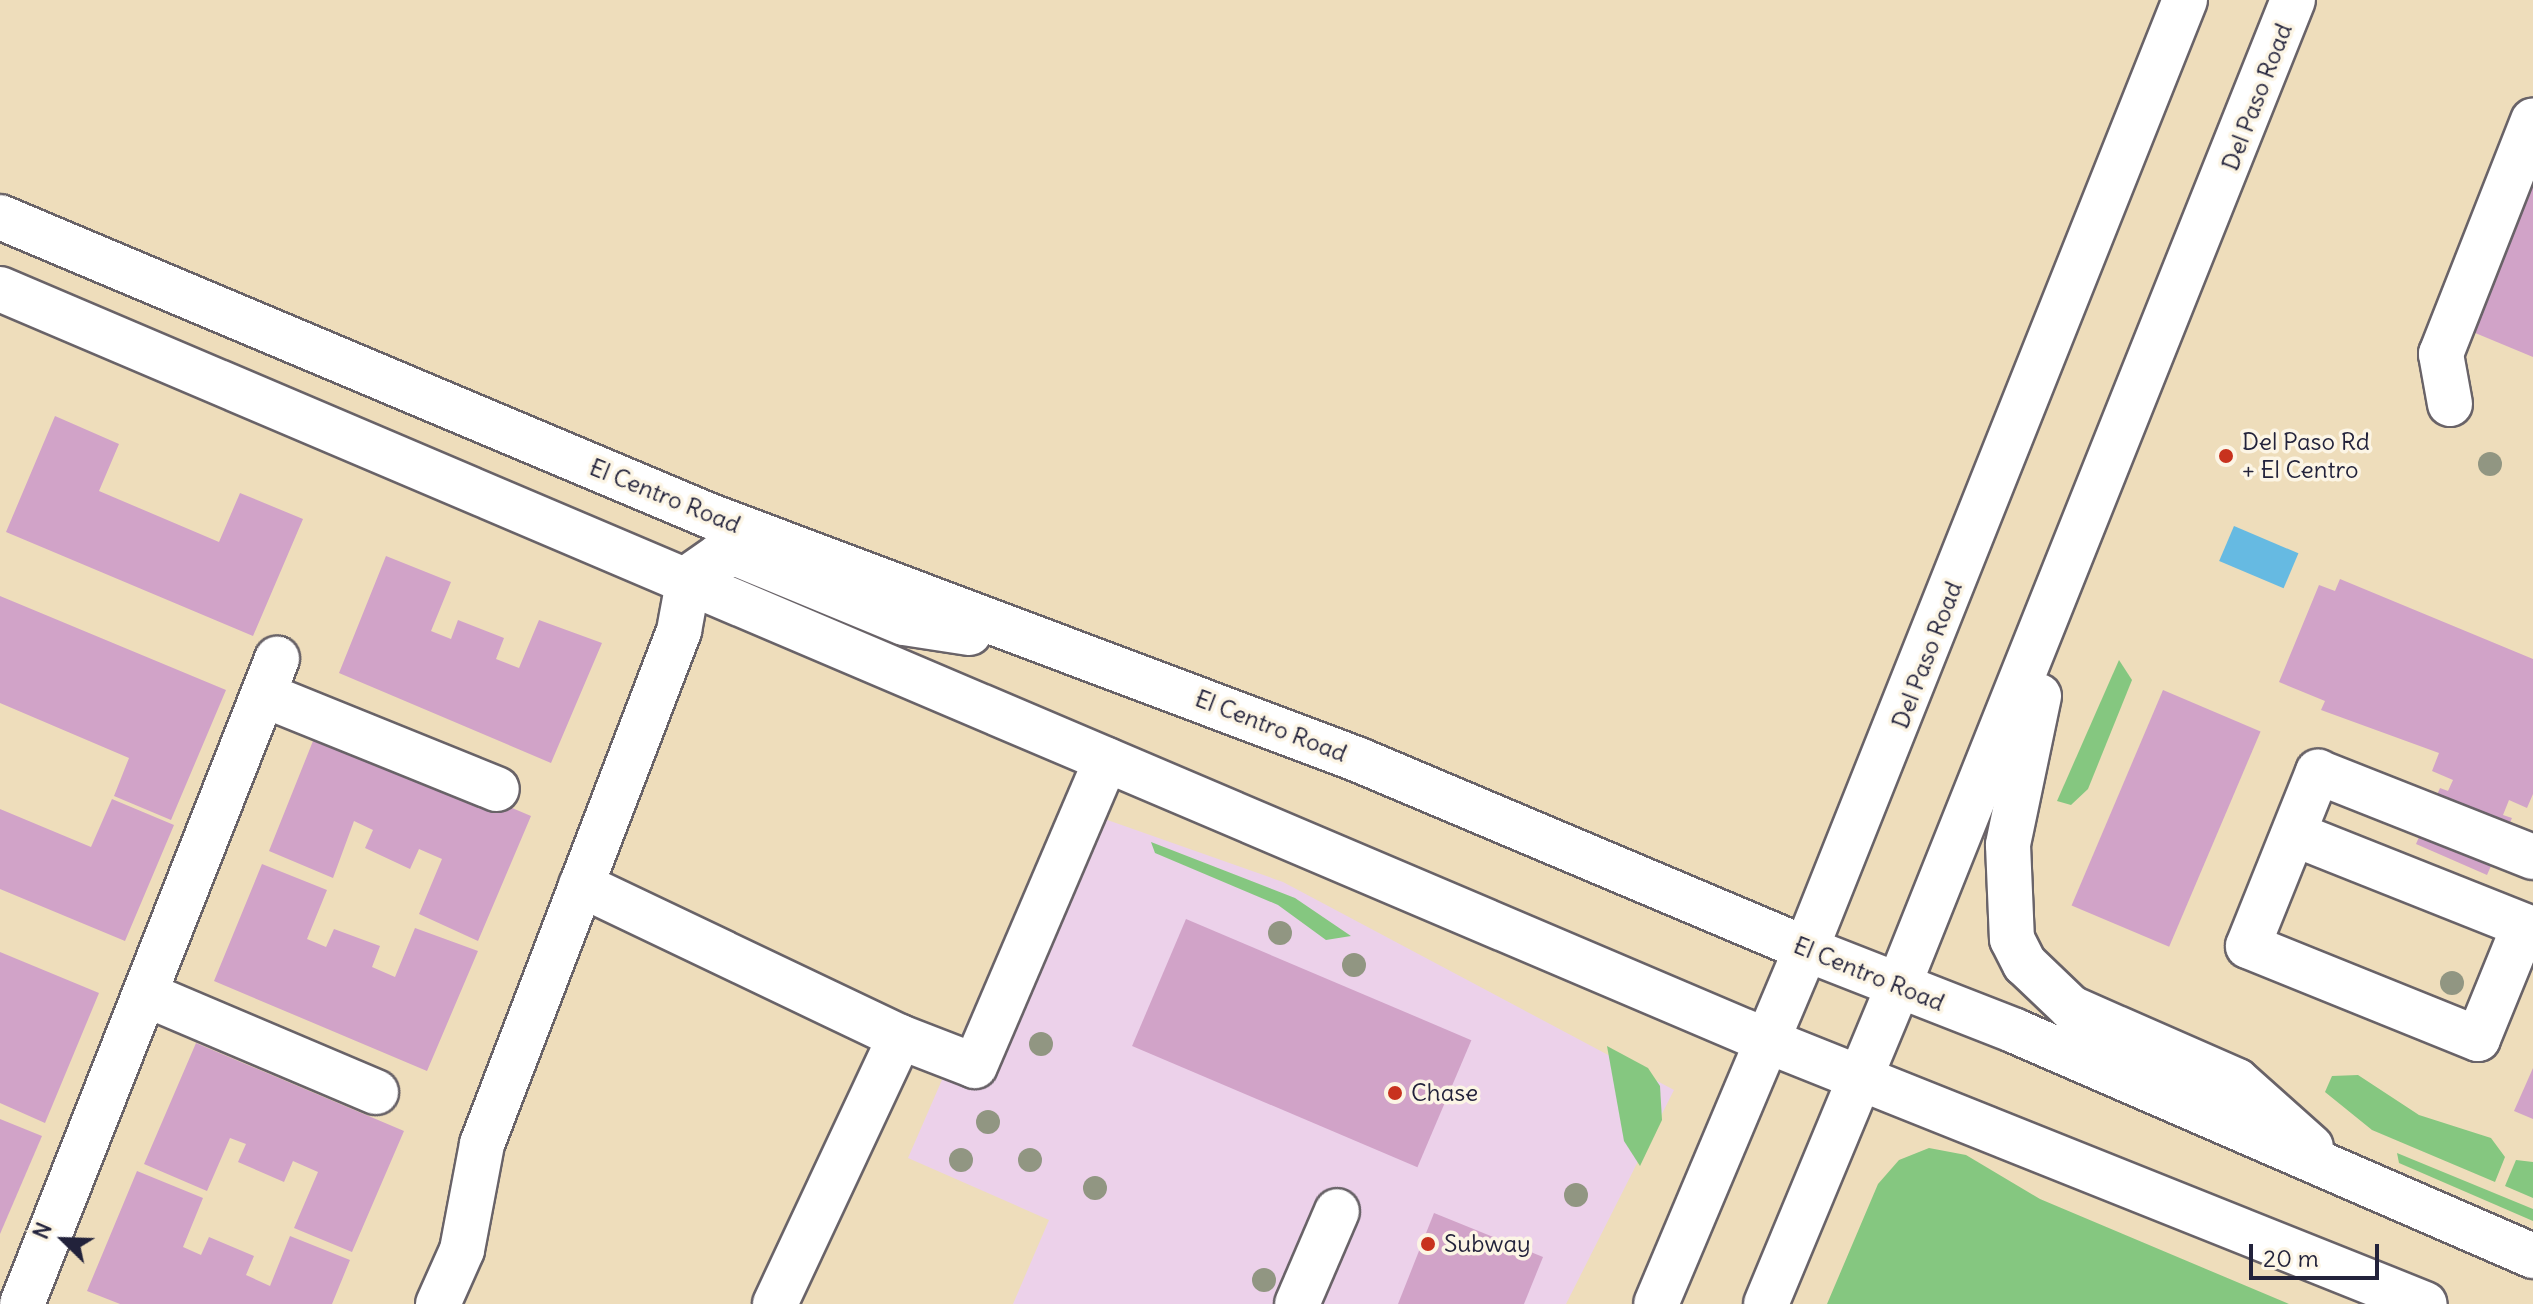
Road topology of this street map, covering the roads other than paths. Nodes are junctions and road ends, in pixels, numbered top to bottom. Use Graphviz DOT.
graph roads {
  1 [pos="2185,0"];
  2 [pos="2293,0"];
  3 [pos="2533,121"];
  4 [pos="9,221"];
  5 [pos="0,271"];
  6 [pos="0,289"];
  7 [pos="2450,404"];
  8 [pos="689,577"];
  9 [pos="2063,584"];
  10 [pos="1051,645"];
  11 [pos="1106,760"];
  12 [pos="497,789"];
  13 [pos="2294,834"];
  14 [pos="2533,857"];
  15 [pos="581,885"];
  16 [pos="2529,927"];
  17 [pos="1806,949"];
  18 [pos="1898,987"];
  19 [pos="145,994"];
  20 [pos="900,1037"];
  21 [pos="1770,1042"];
  22 [pos="1859,1082"];
  23 [pos="376,1092"];
  24 [pos="2338,1172"];
  25 [pos="1337,1211"];
  26 [pos="2533,1256"];
  27 [pos="1651,1297"];
  28 [pos="21,1298"];
  29 [pos="438,1304"];
  30 [pos="775,1304"];
  31 [pos="1297,1304"];
  32 [pos="1766,1304"];
  33 [pos="2425,1304"];
  1 -- 17 [label="street, Del Paso Road"];
  2 -- 9 [label="street, Del Paso Road"];
  3 -- 7 [label="street"];
  4 -- 5 [label="street"];
  4 -- 10 [label="street, El Centro Road"];
  6 -- 8 [label="street"];
  8 -- 10 [label="street"];
  8 -- 11 [label="street"];
  8 -- 15 [label="street"];
  9 -- 18 [label="street, Del Paso Road"];
  9 -- 24 [label="street"];
  10 -- 17 [label="street, El Centro Road"];
  11 -- 20 [label="street"];
  11 -- 21 [label="street"];
  12 -- 19 [label="street"];
  13 -- 14 [label="street"];
  13 -- 16 [label="street"];
  13 -- 16 [label="street"];
  15 -- 20 [label="street"];
  15 -- 29 [label="street"];
  17 -- 18 [label="street, El Centro Road"];
  17 -- 21 [label="street, Del Paso Road"];
  18 -- 22 [label="street, Del Paso Road"];
  18 -- 24 [label="street, El Centro Road"];
  19 -- 23 [label="street"];
  19 -- 28 [label="street"];
  20 -- 30 [label="street"];
  21 -- 22 [label="street"];
  21 -- 27 [label="street, Del Paso Road"];
  22 -- 32 [label="street, Del Paso Road"];
  22 -- 33 [label="street"];
  24 -- 26 [label="street, El Centro Road"];
  25 -- 31 [label="street"];
}
